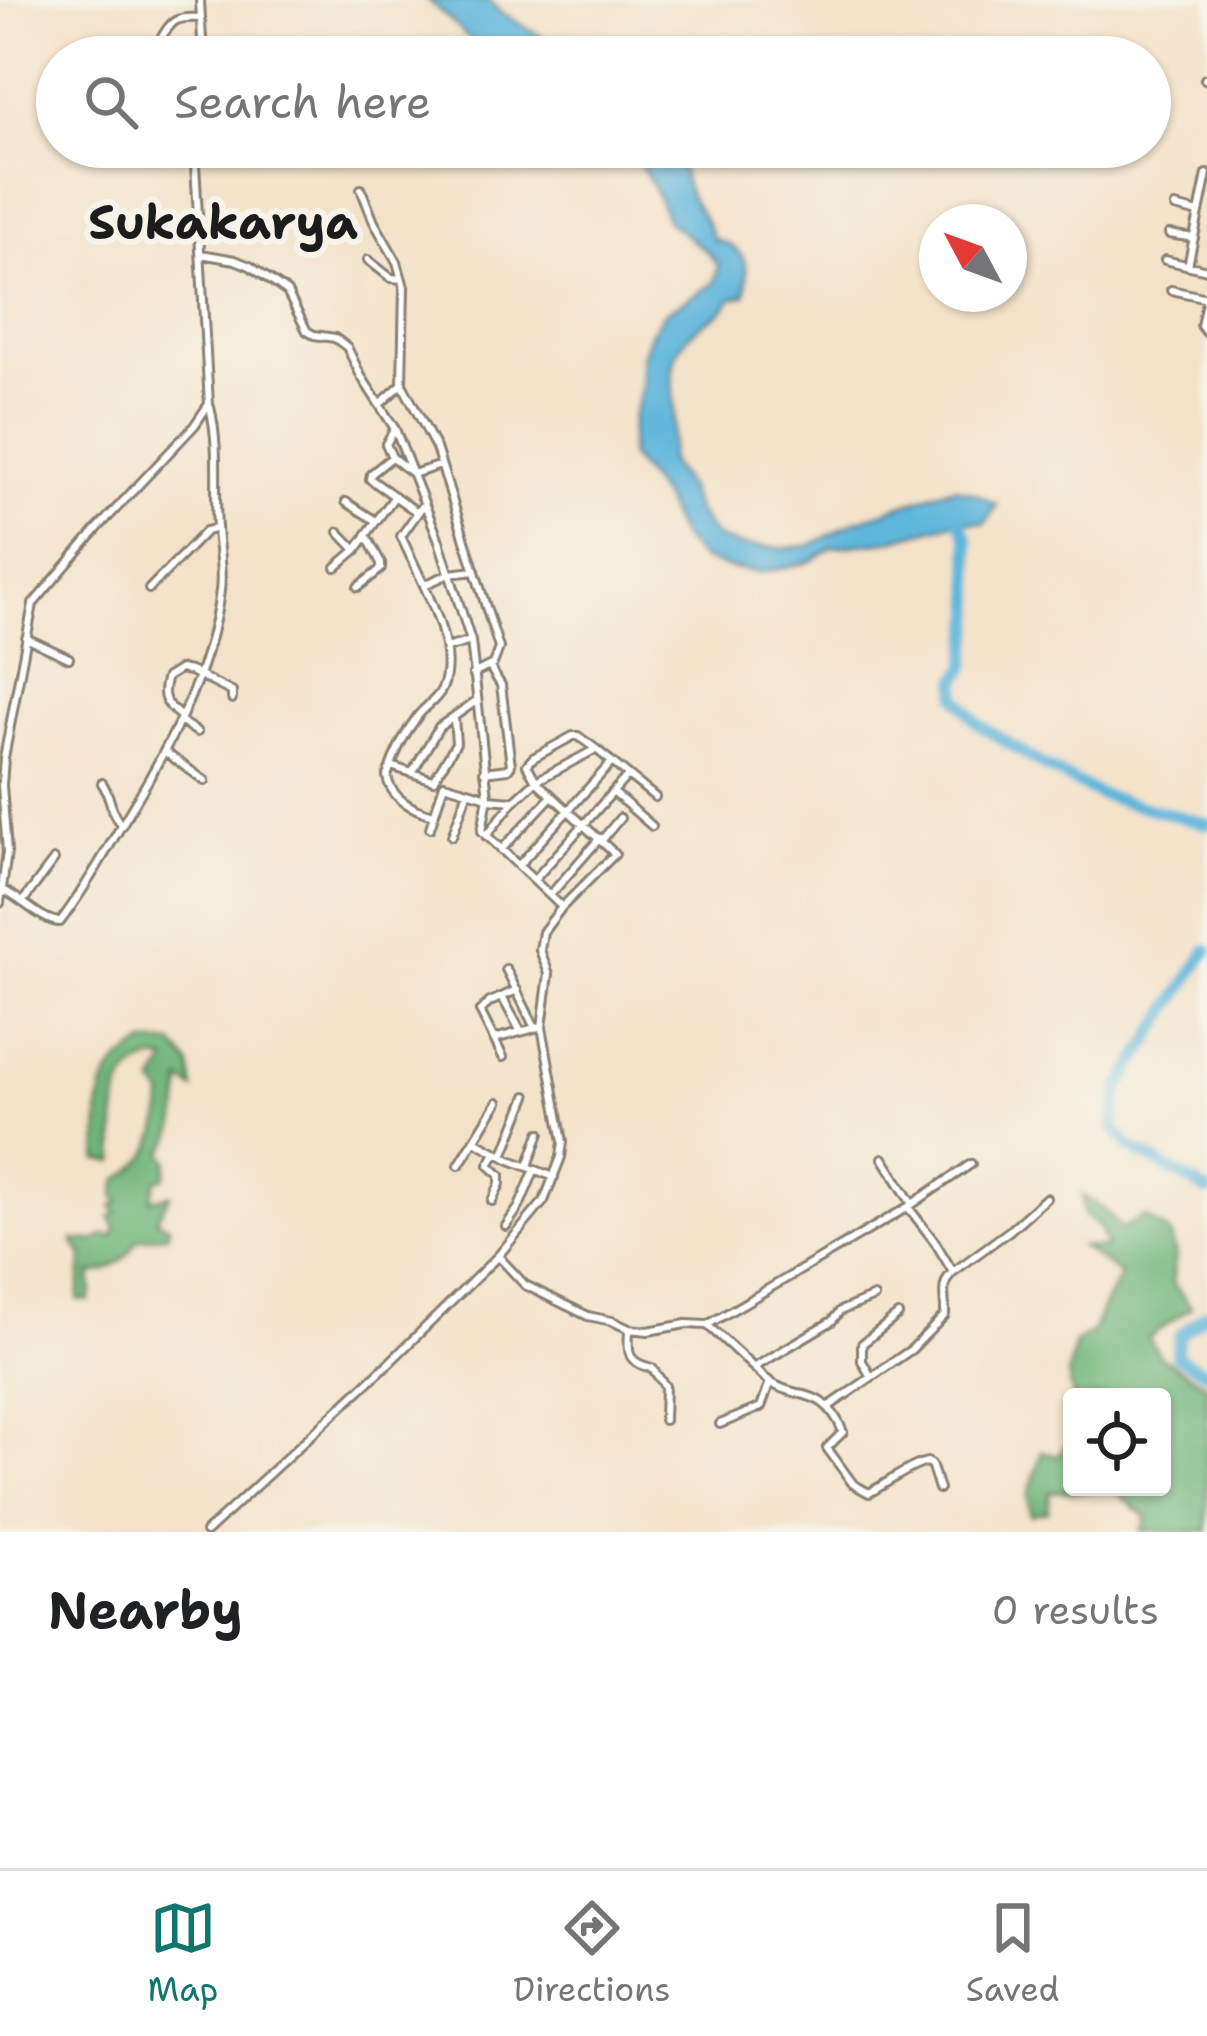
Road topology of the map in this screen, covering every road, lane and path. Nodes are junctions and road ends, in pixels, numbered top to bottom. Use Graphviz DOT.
graph roads {
  1 [pos="200,0"];
  2 [pos="201,18"];
  3 [pos="163,36"];
  4 [pos="200,36"];
  5 [pos="195,168"];
  6 [pos="1190,179"];
  7 [pos="1206,179"];
  8 [pos="362,189"];
  9 [pos="1175,207"];
  10 [pos="1199,213"];
  11 [pos="1169,234"];
  12 [pos="1194,238"];
  13 [pos="201,254"];
  14 [pos="368,260"];
  15 [pos="1165,260"];
  16 [pos="1188,266"];
  17 [pos="1207,270"];
  18 [pos="402,279"];
  19 [pos="1171,290"];
  20 [pos="1206,303"];
  21 [pos="1204,331"];
  22 [pos="402,384"];
  23 [pos="209,404"];
  24 [pos="380,404"];
  25 [pos="395,429"];
  26 [pos="392,457"];
  27 [pos="441,465"];
  28 [pos="412,474"];
  29 [pos="395,496"];
  30 [pos="346,502"];
  31 [pos="424,504"];
  32 [pos="417,512"];
  33 [pos="376,521"];
  34 [pos="217,528"];
  35 [pos="339,532"];
  36 [pos="366,535"];
  37 [pos="356,550"];
  38 [pos="336,567"];
  39 [pos="475,571"];
  40 [pos="449,574"];
  41 [pos="424,585"];
  42 [pos="358,587"];
  43 [pos="149,589"];
  44 [pos="26,638"];
  45 [pos="471,641"];
  46 [pos="446,648"];
  47 [pos="69,658"];
  48 [pos="489,666"];
  49 [pos="473,674"];
  50 [pos="198,676"];
  51 [pos="232,699"];
  52 [pos="477,700"];
  53 [pos="453,716"];
  54 [pos="181,719"];
  55 [pos="197,732"];
  56 [pos="596,749"];
  57 [pos="165,752"];
  58 [pos="612,762"];
  59 [pos="391,766"];
  60 [pos="484,772"];
  61 [pos="412,773"];
  62 [pos="628,775"];
  63 [pos="434,780"];
  64 [pos="205,781"];
  65 [pos="536,781"];
  66 [pos="102,783"];
  67 [pos="444,784"];
  68 [pos="468,791"];
  69 [pos="613,792"];
  70 [pos="553,795"];
  71 [pos="655,797"];
  72 [pos="488,798"];
  73 [pos="514,801"];
  74 [pos="568,809"];
  75 [pos="434,815"];
  76 [pos="620,818"];
  77 [pos="584,824"];
  78 [pos="122,825"];
  79 [pos="652,826"];
  80 [pos="430,828"];
  81 [pos="452,836"];
  82 [pos="487,836"];
  83 [pos="601,839"];
  84 [pos="501,850"];
  85 [pos="54,860"];
  86 [pos="519,865"];
  87 [pos="535,879"];
  88 [pos="3,890"];
  89 [pos="550,894"];
  90 [pos="23,901"];
  91 [pos="0,903"];
  92 [pos="562,907"];
  93 [pos="506,969"];
  94 [pos="517,990"];
  95 [pos="502,997"];
  96 [pos="539,1027"];
  97 [pos="520,1030"];
  98 [pos="493,1039"];
  99 [pos="503,1057"];
  100 [pos="527,1096"];
  101 [pos="498,1102"];
  102 [pos="540,1133"];
  103 [pos="476,1141"];
  104 [pos="500,1154"];
  105 [pos="883,1158"];
  106 [pos="970,1164"];
  107 [pos="459,1165"];
  108 [pos="489,1165"];
  109 [pos="531,1167"];
  110 [pos="479,1176"];
  111 [pos="554,1177"];
  112 [pos="1046,1198"];
  113 [pos="491,1201"];
  114 [pos="910,1205"];
  115 [pos="506,1226"];
  116 [pos="498,1256"];
  117 [pos="953,1272"];
  118 [pos="874,1297"];
  119 [pos="898,1315"];
  120 [pos="707,1324"];
  121 [pos="629,1329"];
  122 [pos="755,1367"];
  123 [pos="871,1377"];
  124 [pos="770,1382"];
  125 [pos="828,1407"];
  126 [pos="664,1420"];
  127 [pos="720,1424"];
  128 [pos="940,1490"];
  129 [pos="211,1528"];
  1 -- 2 [label="street"];
  2 -- 3 [label="street"];
  2 -- 4 [label="street"];
  5 -- 13 [label="street"];
  6 -- 7 [label="street"];
  7 -- 10 [label="street"];
  8 -- 18 [label="street"];
  9 -- 10 [label="street"];
  10 -- 12 [label="street"];
  11 -- 12 [label="street"];
  12 -- 16 [label="street"];
  13 -- 23 [label="street"];
  13 -- 24 [label="street"];
  14 -- 18 [label="street"];
  15 -- 16 [label="street"];
  16 -- 17 [label="street"];
  18 -- 22 [label="street"];
  19 -- 20 [label="street"];
  20 -- 21 [label="street"];
  22 -- 24 [label="street"];
  22 -- 27 [label="street"];
  23 -- 34 [label="street"];
  23 -- 44 [label="street"];
  24 -- 25 [label="street"];
  25 -- 26 [label="street"];
  25 -- 28 [label="street"];
  26 -- 28 [label="street"];
  26 -- 29 [label="street"];
  27 -- 28 [label="street"];
  27 -- 39 [label="street"];
  28 -- 31 [label="street"];
  29 -- 32 [label="street"];
  29 -- 33 [label="street"];
  30 -- 33 [label="street"];
  31 -- 32 [label="street"];
  31 -- 40 [label="street"];
  32 -- 41 [label="street"];
  33 -- 36 [label="street"];
  34 -- 43 [label="street"];
  34 -- 50 [label="street"];
  35 -- 37 [label="street"];
  36 -- 37 [label="street"];
  36 -- 42 [label="street"];
  37 -- 38 [label="street"];
  39 -- 40 [label="street"];
  39 -- 48 [label="street"];
  40 -- 41 [label="street"];
  40 -- 45 [label="street"];
  41 -- 46 [label="street"];
  44 -- 47 [label="street"];
  44 -- 88 [label="street"];
  45 -- 46 [label="street"];
  45 -- 49 [label="street"];
  46 -- 59 [label="street"];
  48 -- 49 [label="street"];
  48 -- 60 [label="street"];
  49 -- 52 [label="street"];
  50 -- 51 [label="street"];
  50 -- 54 [label="street"];
  50 -- 54 [label="street"];
  52 -- 53 [label="street"];
  52 -- 60 [label="street"];
  53 -- 61 [label="street"];
  53 -- 63 [label="street"];
  54 -- 55 [label="street"];
  54 -- 57 [label="street"];
  56 -- 58 [label="street"];
  56 -- 65 [label="street"];
  56 -- 65 [label="street"];
  57 -- 64 [label="street"];
  57 -- 78 [label="street"];
  58 -- 62 [label="street"];
  58 -- 74 [label="street"];
  59 -- 61 [label="street"];
  59 -- 75 [label="street"];
  60 -- 72 [label="street"];
  61 -- 63 [label="street"];
  62 -- 69 [label="street"];
  62 -- 71 [label="street"];
  63 -- 67 [label="street"];
  65 -- 70 [label="street"];
  65 -- 73 [label="street"];
  66 -- 78 [label="street"];
  67 -- 68 [label="street"];
  67 -- 75 [label="street"];
  68 -- 72 [label="street"];
  68 -- 81 [label="street"];
  69 -- 77 [label="street"];
  69 -- 79 [label="street"];
  70 -- 74 [label="street"];
  70 -- 84 [label="street"];
  72 -- 73 [label="street"];
  72 -- 82 [label="street"];
  73 -- 82 [label="street"];
  74 -- 77 [label="street"];
  74 -- 86 [label="street"];
  75 -- 80 [label="street"];
  76 -- 83 [label="street"];
  77 -- 83 [label="street"];
  77 -- 87 [label="street"];
  78 -- 90 [label="street"];
  82 -- 84 [label="street"];
  83 -- 89 [label="street"];
  83 -- 92 [label="street"];
  84 -- 86 [label="street"];
  85 -- 90 [label="street"];
  86 -- 87 [label="street"];
  87 -- 89 [label="street"];
  88 -- 90 [label="street"];
  88 -- 91 [label="street"];
  89 -- 92 [label="street"];
  92 -- 96 [label="street"];
  93 -- 94 [label="street"];
  94 -- 95 [label="street"];
  94 -- 96 [label="street"];
  95 -- 97 [label="street"];
  95 -- 98 [label="street"];
  96 -- 97 [label="street"];
  96 -- 111 [label="street"];
  97 -- 98 [label="street"];
  98 -- 99 [label="street"];
  100 -- 104 [label="street"];
  101 -- 103 [label="street"];
  102 -- 109 [label="street"];
  103 -- 104 [label="street"];
  103 -- 107 [label="street"];
  104 -- 108 [label="street"];
  104 -- 109 [label="street"];
  105 -- 114 [label="street"];
  106 -- 114 [label="street"];
  108 -- 110 [label="street"];
  108 -- 113 [label="street"];
  109 -- 111 [label="street"];
  109 -- 115 [label="street"];
  111 -- 116 [label="street"];
  112 -- 117 [label="street"];
  114 -- 117 [label="street"];
  114 -- 120 [label="street"];
  116 -- 121 [label="street"];
  116 -- 129 [label="street"];
  117 -- 123 [label="street"];
  118 -- 122 [label="street"];
  119 -- 123 [label="street"];
  120 -- 121 [label="street"];
  120 -- 122 [label="street"];
  121 -- 126 [label="street"];
  122 -- 124 [label="street"];
  123 -- 125 [label="street"];
  124 -- 125 [label="street"];
  124 -- 127 [label="street"];
  125 -- 128 [label="street"];
}
